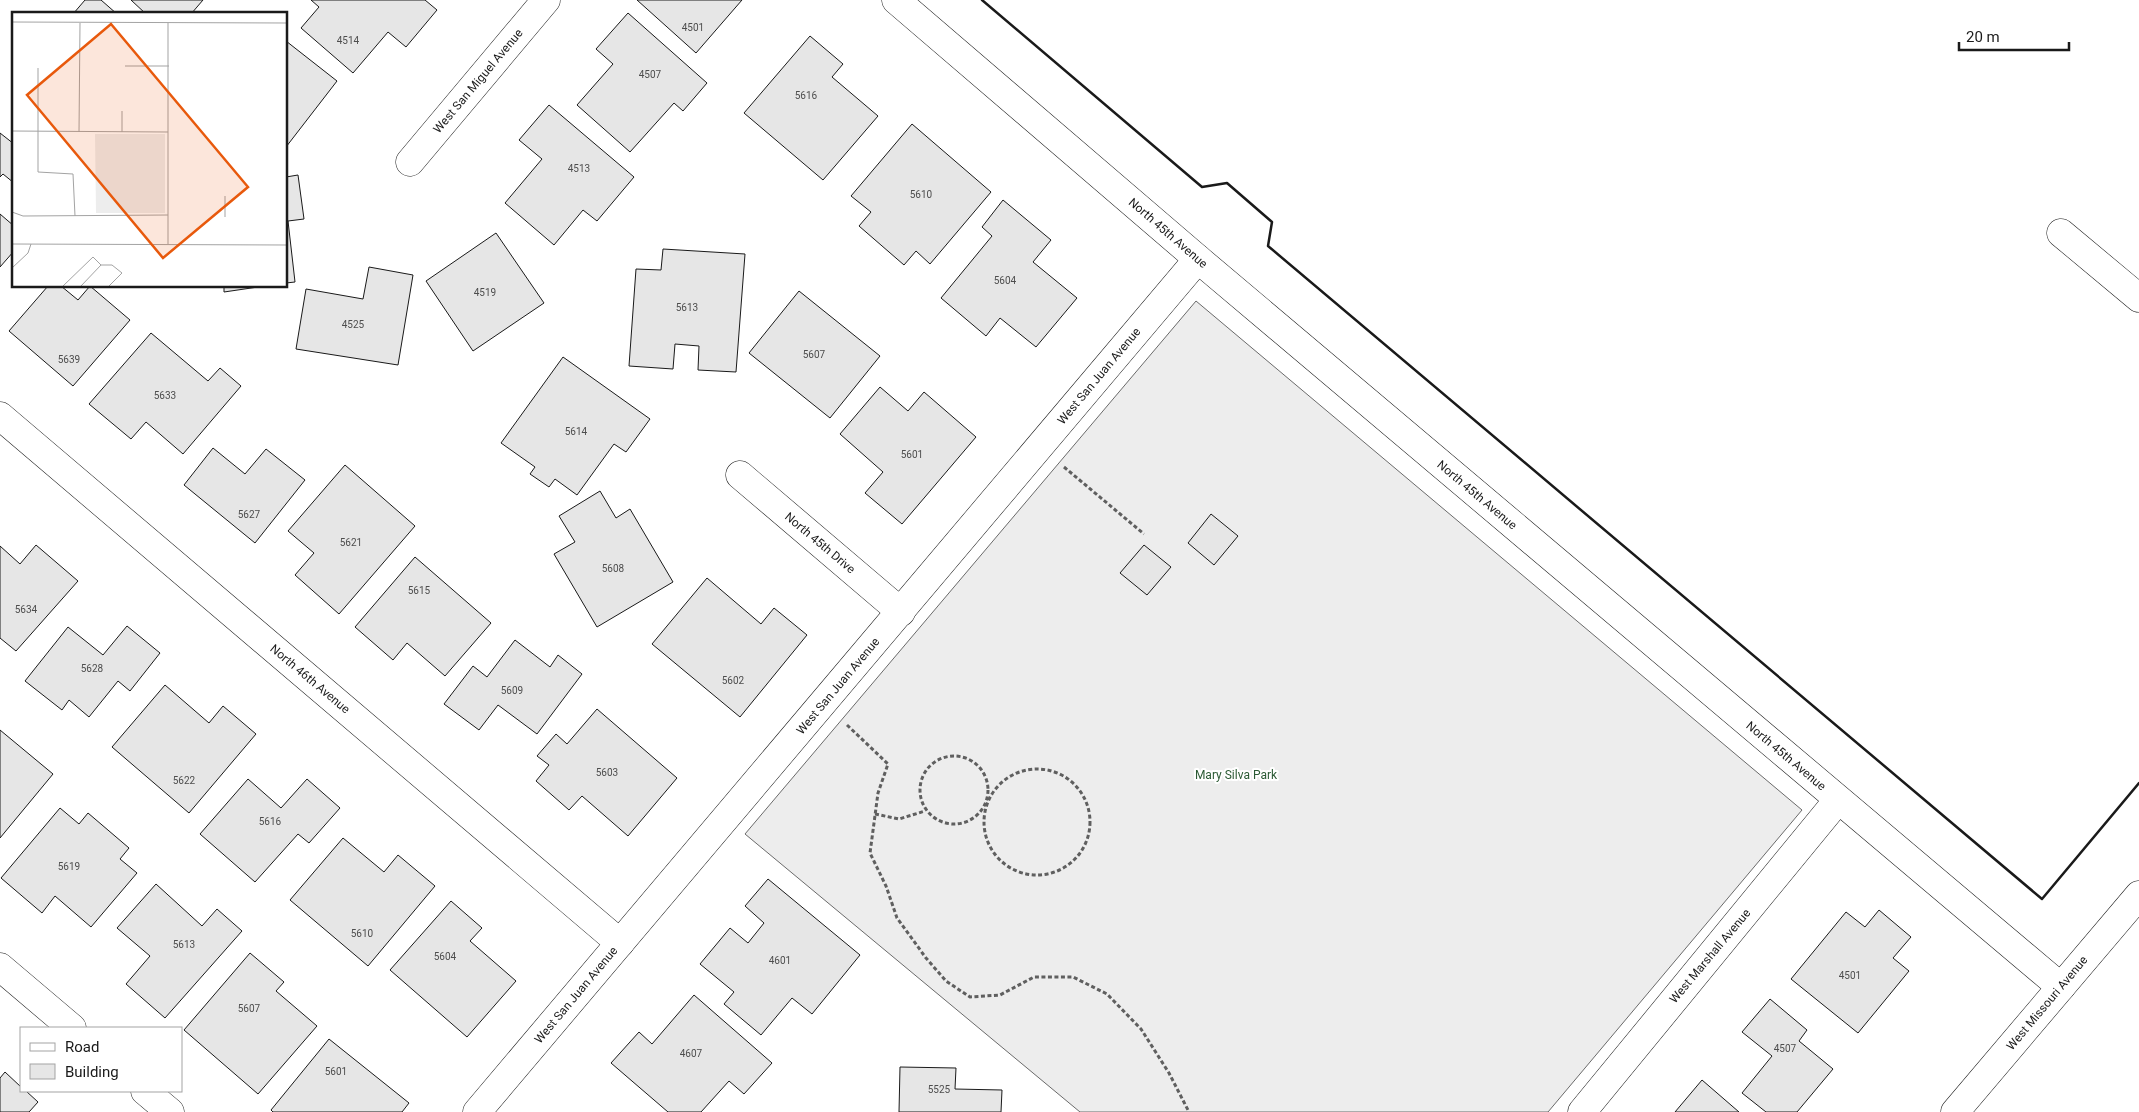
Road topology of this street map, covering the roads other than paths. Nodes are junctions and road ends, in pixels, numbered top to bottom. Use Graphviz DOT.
graph roads {
  1 [pos="546,0"];
  2 [pos="896,0"];
  3 [pos="410,162"];
  4 [pos="2061,233"];
  5 [pos="1198,259"];
  6 [pos="2139,298"];
  7 [pos="0,416"];
  8 [pos="740,475"];
  9 [pos="900,612"];
  10 [pos="1838,800"];
  11 [pos="2139,895"];
  12 [pos="620,943"];
  13 [pos="0,967"];
  14 [pos="2061,987"];
  15 [pos="71,1027"];
  16 [pos="146,1092"];
  17 [pos="170,1112"];
  18 [pos="477,1112"];
  19 [pos="1582,1112"];
  20 [pos="1955,1112"];
  1 -- 3 [label="street, West San Miguel Avenue"];
  2 -- 5 [label="street, North 45th Avenue"];
  4 -- 6 [label="street"];
  5 -- 9 [label="street, West San Juan Avenue"];
  5 -- 10 [label="street, North 45th Avenue"];
  7 -- 12 [label="street, North 46th Avenue"];
  8 -- 9 [label="street, North 45th Drive"];
  9 -- 12 [label="street, West San Juan Avenue"];
  10 -- 14 [label="street, North 45th Avenue"];
  10 -- 19 [label="street, West Marshall Avenue"];
  11 -- 14 [label="street, West Missouri Avenue"];
  12 -- 18 [label="street, West San Juan Avenue"];
  13 -- 15 [label="street"];
  14 -- 20 [label="street, West Missouri Avenue"];
  16 -- 17 [label="street"];
}
